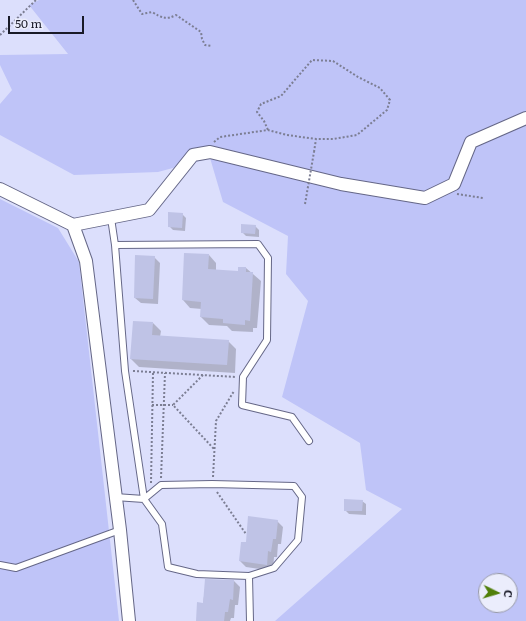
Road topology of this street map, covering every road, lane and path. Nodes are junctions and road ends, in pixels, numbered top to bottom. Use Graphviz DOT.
graph roads {
  1 [pos="36,0"];
  2 [pos="133,0"];
  3 [pos="0,35"];
  4 [pos="212,46"];
  5 [pos="526,118"];
  6 [pos="268,130"];
  7 [pos="316,139"];
  8 [pos="213,143"];
  9 [pos="0,189"];
  10 [pos="439,192"];
  11 [pos="483,198"];
  12 [pos="305,204"];
  13 [pos="111,218"];
  14 [pos="73,225"];
  15 [pos="115,245"];
  16 [pos="125,371"];
  17 [pos="153,372"];
  18 [pos="165,373"];
  19 [pos="203,375"];
  20 [pos="242,377"];
  21 [pos="152,404"];
  22 [pos="164,405"];
  23 [pos="173,405"];
  24 [pos="309,441"];
  25 [pos="214,449"];
  26 [pos="212,484"];
  27 [pos="161,485"];
  28 [pos="115,497"];
  29 [pos="144,499"];
  30 [pos="120,530"];
  31 [pos="246,534"];
  32 [pos="0,565"];
  33 [pos="249,576"];
  34 [pos="129,621"];
  35 [pos="250,621"];
  1 -- 3 [label="path"];
  2 -- 4 [label="path"];
  5 -- 10 [label="street"];
  6 -- 7 [label="path"];
  6 -- 7 [label="path"];
  6 -- 8 [label="path"];
  7 -- 12 [label="path, bridge"];
  9 -- 14 [label="street"];
  10 -- 11 [label="path"];
  10 -- 13 [label="street"];
  13 -- 14 [label="street"];
  13 -- 15 [label="lane"];
  14 -- 28 [label="street"];
  15 -- 16 [label="lane"];
  15 -- 20 [label="lane"];
  16 -- 17 [label="path"];
  16 -- 29 [label="lane"];
  17 -- 18 [label="path"];
  17 -- 21 [label="path"];
  18 -- 19 [label="path"];
  18 -- 22 [label="path"];
  19 -- 20 [label="path"];
  19 -- 23 [label="path"];
  20 -- 24 [label="lane"];
  20 -- 25 [label="path"];
  21 -- 22 [label="path"];
  21 -- 27 [label="path"];
  22 -- 23 [label="path"];
  22 -- 27 [label="path"];
  23 -- 25 [label="path"];
  25 -- 26 [label="path"];
  26 -- 27 [label="lane"];
  26 -- 31 [label="path"];
  26 -- 33 [label="lane"];
  27 -- 29 [label="lane"];
  28 -- 29 [label="lane"];
  28 -- 30 [label="street"];
  29 -- 33 [label="lane"];
  30 -- 32 [label="lane"];
  30 -- 34 [label="street"];
  33 -- 35 [label="lane"];
}
